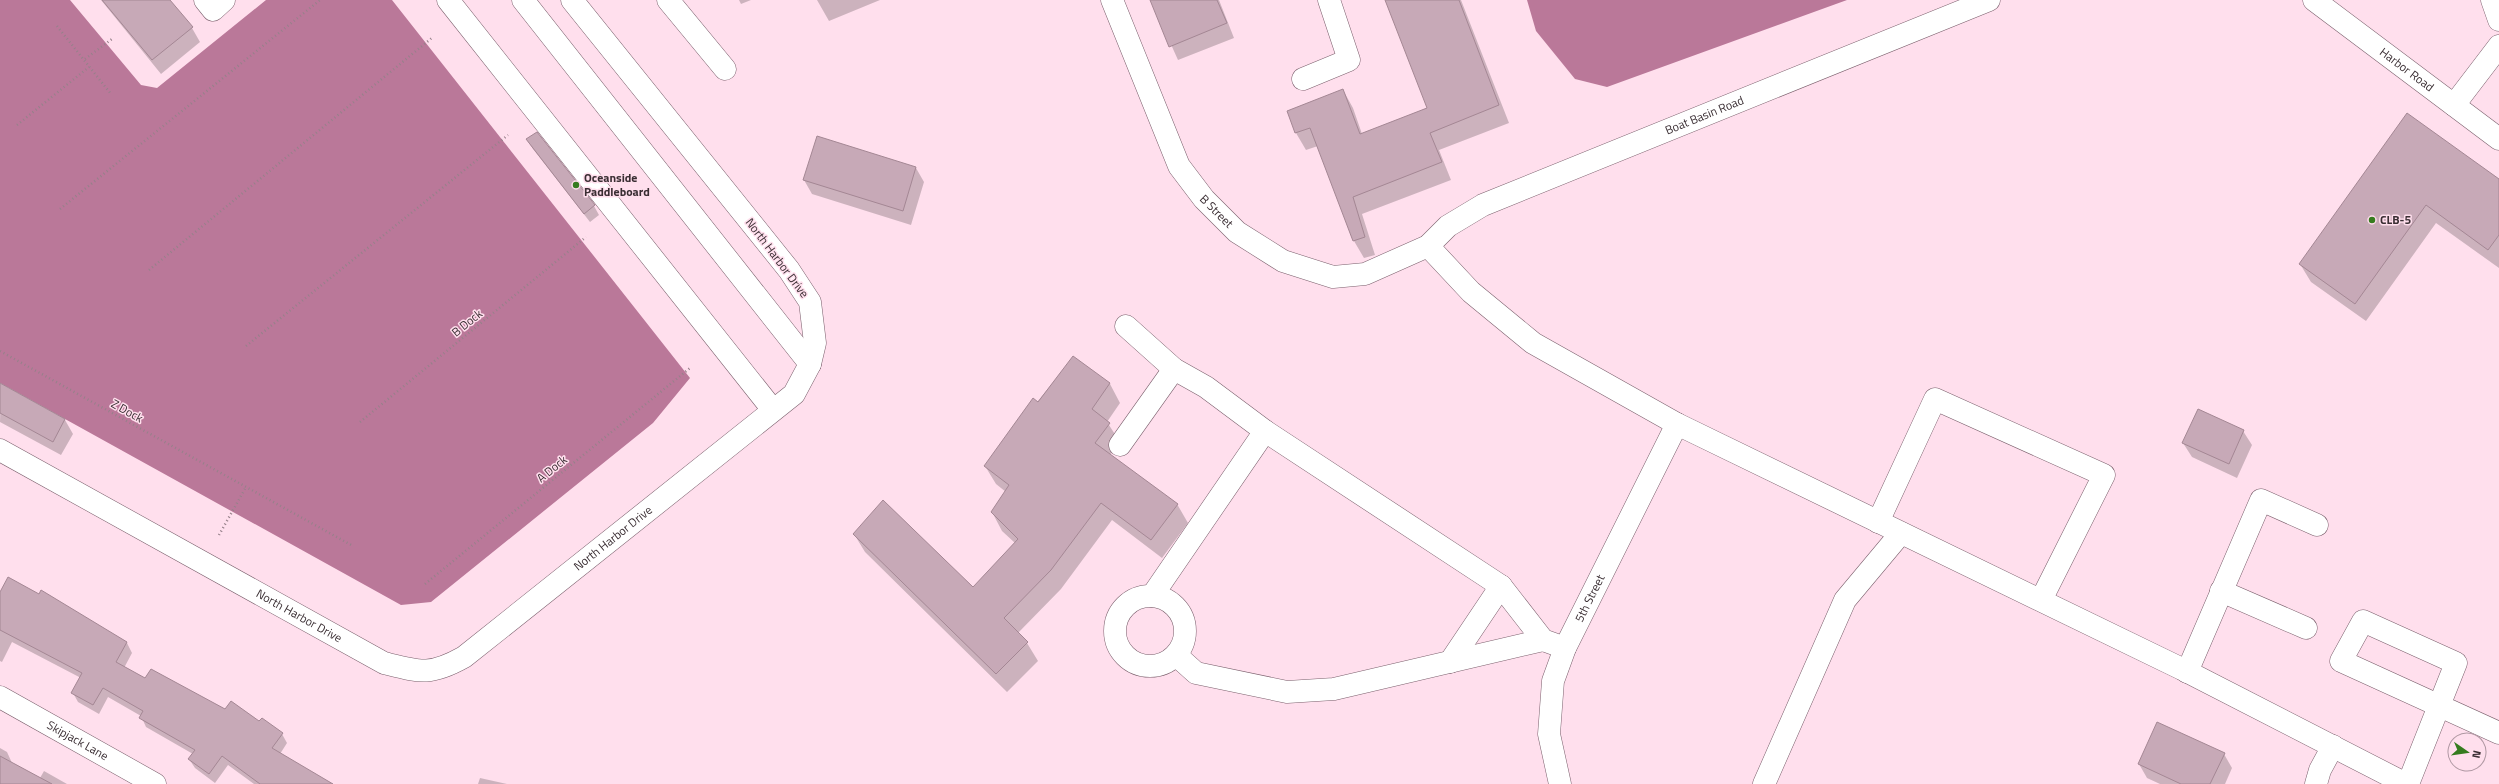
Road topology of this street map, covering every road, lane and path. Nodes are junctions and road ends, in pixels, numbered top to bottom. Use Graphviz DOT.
graph roads {
  1 [pos="205,0"];
  2 [pos="224,0"];
  3 [pos="320,0"];
  4 [pos="448,0"];
  5 [pos="523,0"];
  6 [pos="572,0"];
  7 [pos="668,0"];
  8 [pos="1112,0"];
  9 [pos="1329,0"];
  10 [pos="1989,0"];
  11 [pos="2314,0"];
  12 [pos="2492,0"];
  13 [pos="2499,20"];
  14 [pos="57,26"];
  15 [pos="433,37"];
  16 [pos="112,39"];
  17 [pos="2499,46"];
  18 [pos="86,59"];
  19 [pos="89,67"];
  20 [pos="725,69"];
  21 [pos="1303,79"];
  22 [pos="110,94"];
  23 [pos="2454,105"];
  24 [pos="17,125"];
  25 [pos="508,135"];
  26 [pos="2499,139"];
  27 [pos="60,209"];
  28 [pos="586,237"];
  29 [pos="1428,246"];
  30 [pos="149,270"];
  31 [pos="1126,326"];
  32 [pos="246,346"];
  33 [pos="0,351"];
  34 [pos="810,364"];
  35 [pos="690,368"];
  36 [pos="1174,369"];
  37 [pos="773,410"];
  38 [pos="360,422"];
  39 [pos="1676,424"];
  40 [pos="1265,431"];
  41 [pos="1120,445"];
  42 [pos="0,450"];
  43 [pos="246,487"];
  44 [pos="1878,522"];
  45 [pos="2317,525"];
  46 [pos="1901,532"];
  47 [pos="218,535"];
  48 [pos="353,546"];
  49 [pos="425,584"];
  50 [pos="1501,586"];
  51 [pos="2222,591"];
  52 [pos="1152,596"];
  53 [pos="2041,600"];
  54 [pos="2306,628"];
  55 [pos="1543,640"];
  56 [pos="1565,648"];
  57 [pos="1176,655"];
  58 [pos="1450,662"];
  59 [pos="2187,672"];
  60 [pos="0,697"];
  61 [pos="2438,704"];
  62 [pos="2499,733"];
  63 [pos="2333,746"];
  64 [pos="155,784"];
  65 [pos="1560,784"];
  66 [pos="1764,784"];
  67 [pos="2316,784"];
  68 [pos="2407,784"];
  1 -- 2 [label="street"];
  3 -- 27 [label="path"];
  4 -- 37 [label="street"];
  5 -- 34 [label="street"];
  6 -- 34 [label="street, North Harbor Drive"];
  7 -- 20 [label="street"];
  8 -- 29 [label="street, B Street"];
  9 -- 21 [label="street"];
  10 -- 29 [label="street, Boat Basin Road"];
  11 -- 23 [label="street, Harbor Road"];
  12 -- 13 [label="street"];
  14 -- 19 [label="path"];
  15 -- 30 [label="path"];
  16 -- 18 [label="path"];
  17 -- 23 [label="street"];
  19 -- 22 [label="path"];
  19 -- 24 [label="path"];
  23 -- 26 [label="street, Harbor Road"];
  25 -- 32 [label="path"];
  28 -- 38 [label="path, B Dock"];
  29 -- 39 [label="street"];
  31 -- 36 [label="street"];
  33 -- 43 [label="path, Z Dock"];
  34 -- 37 [label="street, North Harbor Drive"];
  35 -- 49 [label="path, A Dock"];
  36 -- 40 [label="street"];
  36 -- 41 [label="street"];
  37 -- 42 [label="street, North Harbor Drive"];
  39 -- 44 [label="street"];
  39 -- 56 [label="street, 5th Street"];
  40 -- 50 [label="street"];
  40 -- 52 [label="street"];
  43 -- 47 [label="path"];
  43 -- 48 [label="path, Z Dock"];
  44 -- 46 [label="street"];
  44 -- 53 [label="street"];
  45 -- 51 [label="street"];
  46 -- 53 [label="street"];
  46 -- 66 [label="street"];
  50 -- 55 [label="street"];
  50 -- 58 [label="street"];
  51 -- 54 [label="street"];
  51 -- 59 [label="street"];
  52 -- 57 [label="street"];
  52 -- 57 [label="street"];
  53 -- 59 [label="street"];
  55 -- 56 [label="street"];
  55 -- 58 [label="street"];
  56 -- 65 [label="street, 5th Street"];
  57 -- 58 [label="street"];
  59 -- 63 [label="street"];
  60 -- 64 [label="street, Skipjack Lane"];
  61 -- 61 [label="street"];
  61 -- 62 [label="street"];
  61 -- 68 [label="street"];
  63 -- 67 [label="street"];
  63 -- 68 [label="street"];
}
